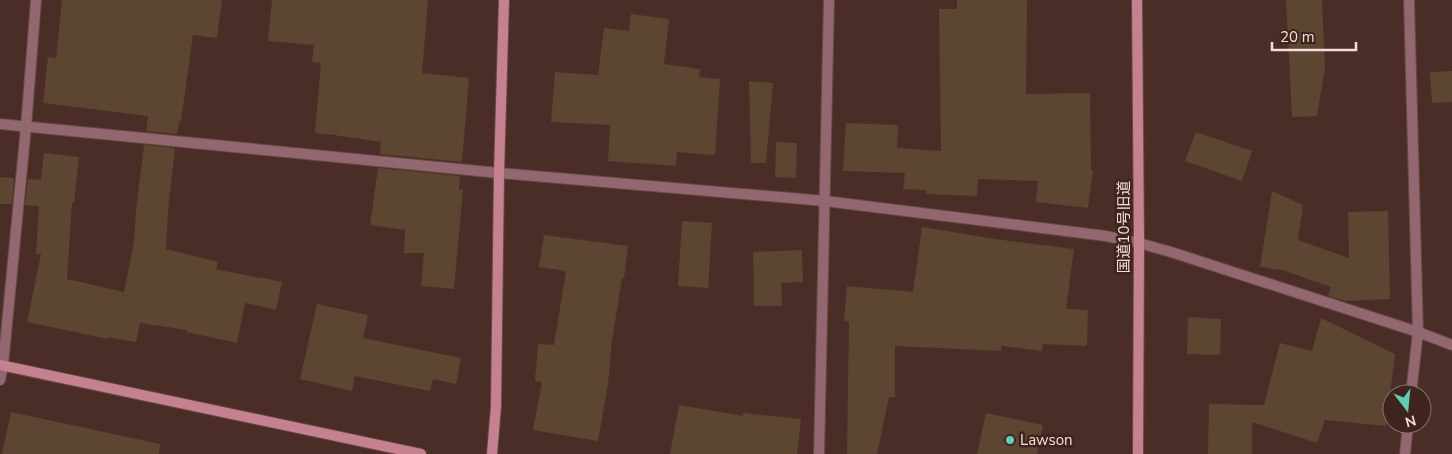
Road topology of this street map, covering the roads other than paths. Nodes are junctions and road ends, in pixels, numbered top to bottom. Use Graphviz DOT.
graph roads {
  1 [pos="36,0"];
  2 [pos="504,0"];
  3 [pos="829,0"];
  4 [pos="1138,0"];
  5 [pos="1409,0"];
  6 [pos="0,124"];
  7 [pos="26,127"];
  8 [pos="499,173"];
  9 [pos="825,201"];
  10 [pos="1139,243"];
  11 [pos="1418,332"];
  12 [pos="1452,345"];
  13 [pos="2,365"];
  14 [pos="0,380"];
  15 [pos="1412,384"];
  16 [pos="1407,434"];
  17 [pos="421,454"];
  18 [pos="492,454"];
  19 [pos="819,454"];
  20 [pos="1138,454"];
  21 [pos="1405,454"];
  1 -- 7 [label="street"];
  2 -- 8 [label="street"];
  3 -- 9 [label="street"];
  4 -- 10 [label="street, 国道10号旧道"];
  5 -- 11 [label="street"];
  6 -- 7 [label="street"];
  7 -- 8 [label="street"];
  7 -- 13 [label="street"];
  8 -- 9 [label="street"];
  8 -- 18 [label="street"];
  9 -- 10 [label="street"];
  9 -- 19 [label="street"];
  10 -- 11 [label="street"];
  10 -- 20 [label="street, 国道10号旧道"];
  11 -- 12 [label="street"];
  11 -- 15 [label="street"];
  13 -- 14 [label="street"];
  13 -- 17 [label="street"];
  16 -- 21 [label="street"];
}
